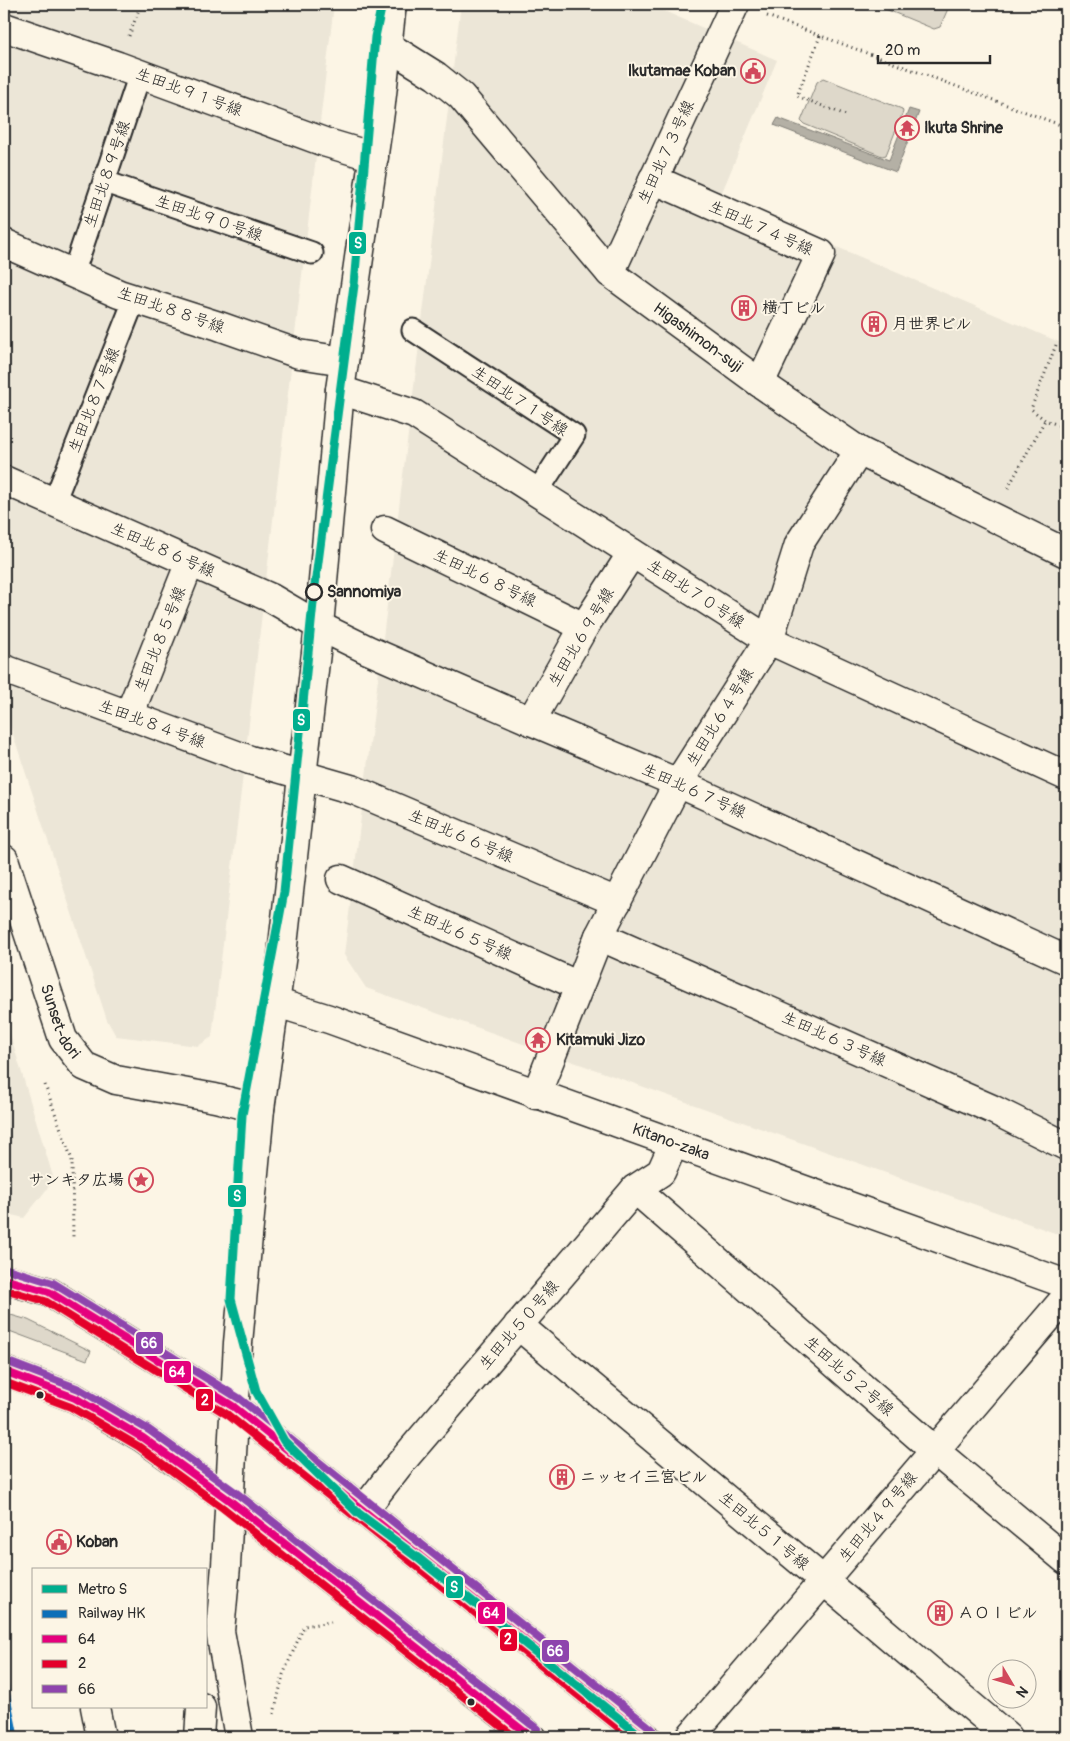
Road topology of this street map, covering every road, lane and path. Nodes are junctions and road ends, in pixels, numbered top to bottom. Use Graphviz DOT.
graph roads {
  1 [pos="392,4"];
  2 [pos="734,4"];
  3 [pos="4,27"];
  4 [pos="820,36"];
  5 [pos="388,46"];
  6 [pos="140,74"];
  7 [pos="846,115"];
  8 [pos="1066,127"];
  9 [pos="374,157"];
  10 [pos="653,179"];
  11 [pos="105,182"];
  12 [pos="4,243"];
  13 [pos="312,253"];
  14 [pos="610,273"];
  15 [pos="74,274"];
  16 [pos="135,298"];
  17 [pos="413,330"];
  18 [pos="1056,345"];
  19 [pos="344,361"];
  20 [pos="760,384"];
  21 [pos="340,390"];
  22 [pos="1045,420"];
  23 [pos="1066,428"];
  24 [pos="859,451"];
  25 [pos="4,480"];
  26 [pos="537,492"];
  27 [pos="54,502"];
  28 [pos="992,517"];
  29 [pos="385,530"];
  30 [pos="632,553"];
  31 [pos="1066,554"];
  32 [pos="190,562"];
  33 [pos="319,626"];
  34 [pos="584,627"];
  35 [pos="769,640"];
  36 [pos="4,669"];
  37 [pos="129,715"];
  38 [pos="532,721"];
  39 [pos="302,776"];
  40 [pos="1066,776"];
  41 [pos="678,782"];
  42 [pos="4,859"];
  43 [pos="341,879"];
  44 [pos="617,902"];
  45 [pos="599,936"];
  46 [pos="1066,960"];
  47 [pos="579,986"];
  48 [pos="274,1002"];
  49 [pos="45,1085"];
  50 [pos="536,1095"];
  51 [pos="260,1109"];
  52 [pos="674,1143"];
  53 [pos="1066,1146"];
  54 [pos="635,1189"];
  55 [pos="73,1238"];
  56 [pos="4,1279"];
  57 [pos="1066,1284"];
  58 [pos="1066,1297"];
  59 [pos="518,1325"];
  60 [pos="4,1370"];
  61 [pos="234,1406"];
  62 [pos="935,1451"];
  63 [pos="229,1500"];
  64 [pos="364,1510"];
  65 [pos="1066,1560"];
  66 [pos="824,1581"];
  67 [pos="337,1626"];
  68 [pos="95,1708"];
  69 [pos="201,1708"];
  70 [pos="274,1714"];
  71 [pos="101,1737"];
  72 [pos="199,1737"];
  73 [pos="240,1737"];
  74 [pos="531,1737"];
  75 [pos="646,1737"];
  76 [pos="690,1737"];
  77 [pos="1008,1737"];
  1 -- 5 [label="street"];
  2 -- 4 [label="path"];
  2 -- 10 [label="street, 生田北７３号線"];
  3 -- 6 [label="street, 生田北９１号線"];
  4 -- 7 [label="path"];
  4 -- 8 [label="path"];
  5 -- 9 [label="street"];
  5 -- 14 [label="street, Higashimon-suji"];
  6 -- 9 [label="street, 生田北９１号線"];
  6 -- 11 [label="lane, 生田北８９号線"];
  9 -- 19 [label="street"];
  10 -- 14 [label="street, 生田北７３号線"];
  10 -- 20 [label="street, 生田北７４号線"];
  11 -- 13 [label="lane, 生田北９０号線"];
  11 -- 15 [label="lane, 生田北８９号線"];
  12 -- 15 [label="street, 生田北８８号線"];
  14 -- 20 [label="street, Higashimon-suji"];
  15 -- 16 [label="street, 生田北８８号線"];
  16 -- 19 [label="street, 生田北８８号線"];
  16 -- 27 [label="lane, 生田北８７号線"];
  17 -- 26 [label="lane, 生田北７１号線"];
  18 -- 22 [label="path"];
  19 -- 21 [label="street"];
  20 -- 24 [label="street, Higashimon-suji"];
  21 -- 26 [label="street, 生田北７０号線"];
  21 -- 33 [label="street"];
  22 -- 23 [label="path"];
  22 -- 28 [label="path"];
  24 -- 28 [label="street, Higashimon-suji"];
  24 -- 35 [label="street, 生田北６４号線"];
  25 -- 27 [label="street, 生田北８６号線"];
  26 -- 30 [label="street, 生田北７０号線"];
  27 -- 32 [label="street, 生田北８６号線"];
  28 -- 31 [label="street, Higashimon-suji"];
  29 -- 34 [label="street, 生田北６８号線"];
  30 -- 34 [label="street, 生田北６９号線"];
  30 -- 35 [label="street, 生田北７０号線"];
  32 -- 33 [label="street, 生田北８６号線"];
  32 -- 37 [label="street, 生田北８５号線"];
  33 -- 38 [label="street, 生田北６７号線"];
  33 -- 39 [label="street"];
  34 -- 38 [label="street, 生田北６９号線"];
  35 -- 40 [label="street, 生田北７０号線"];
  35 -- 41 [label="street, 生田北６４号線"];
  36 -- 37 [label="street, 生田北８４号線"];
  37 -- 39 [label="street, 生田北８４号線"];
  38 -- 41 [label="street, 生田北６７号線"];
  39 -- 44 [label="street, 生田北６６号線"];
  39 -- 48 [label="street"];
  41 -- 44 [label="street, 生田北６４号線"];
  41 -- 46 [label="street, 生田北６７号線"];
  42 -- 51 [label="street, Sunset-dori"];
  43 -- 47 [label="street, 生田北６５号線"];
  44 -- 45 [label="street, 生田北６４号線"];
  45 -- 47 [label="street, 生田北６４号線"];
  45 -- 53 [label="street, 生田北６３号線"];
  47 -- 50 [label="street, 生田北６４号線"];
  48 -- 50 [label="street, Kitano-zaka"];
  48 -- 51 [label="street"];
  49 -- 55 [label="path"];
  50 -- 52 [label="street, Kitano-zaka"];
  51 -- 61 [label="street"];
  52 -- 54 [label="street, 生田北５０号線"];
  52 -- 57 [label="street, Kitano-zaka"];
  54 -- 59 [label="street, 生田北５０号線"];
  54 -- 62 [label="street, 生田北５２号線"];
  56 -- 61 [label="street"];
  58 -- 62 [label="street, 生田北４９号線"];
  59 -- 64 [label="street, 生田北５０号線"];
  59 -- 66 [label="street, 生田北５１号線"];
  60 -- 63 [label="street"];
  61 -- 63 [label="street"];
  61 -- 64 [label="street"];
  62 -- 65 [label="street, 生田北５２号線"];
  62 -- 66 [label="street, 生田北４９号線"];
  63 -- 73 [label="street"];
  63 -- 74 [label="street"];
  64 -- 75 [label="street"];
  66 -- 76 [label="street, 生田北４９号線"];
  66 -- 77 [label="street, 生田北５１号線"];
  67 -- 70 [label="path"];
  68 -- 71 [label="street"];
  69 -- 72 [label="street"];
}
